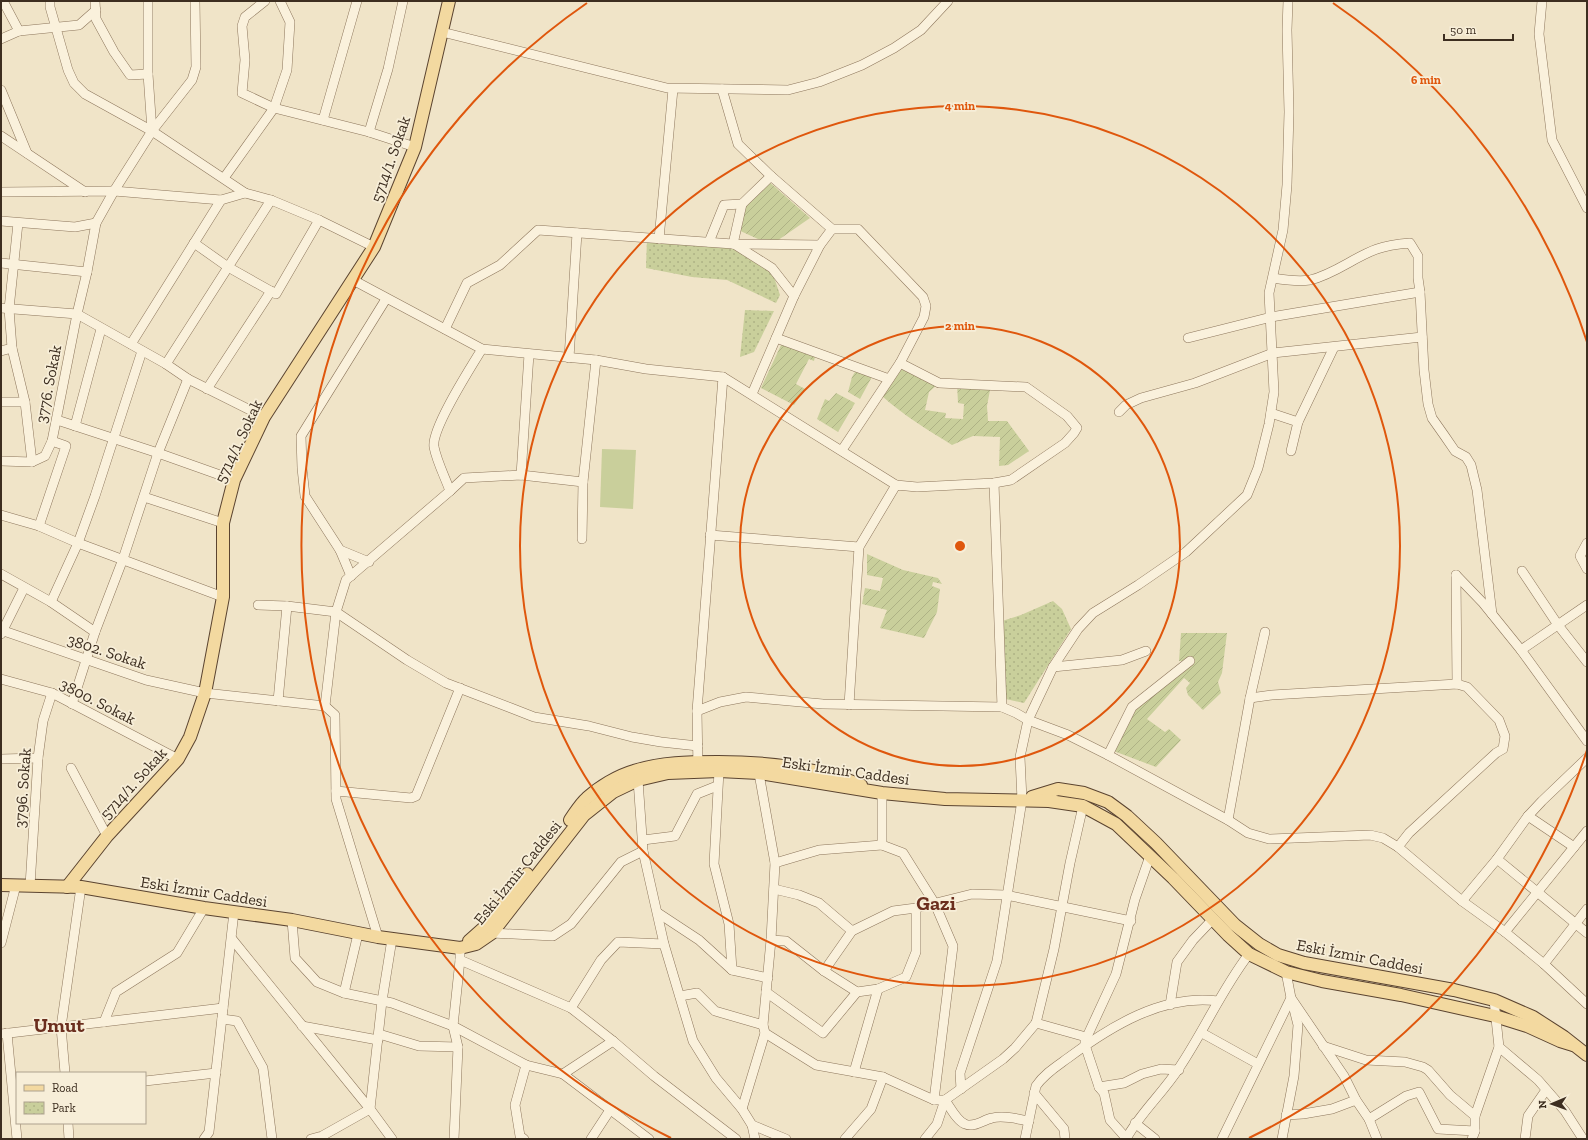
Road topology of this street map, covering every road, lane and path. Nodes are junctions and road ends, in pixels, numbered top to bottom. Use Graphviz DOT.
graph roads {
  1 [pos="50,1"];
  2 [pos="148,1"];
  3 [pos="194,1"];
  4 [pos="265,1"];
  5 [pos="280,1"];
  6 [pos="357,1"];
  7 [pos="403,1"];
  8 [pos="442,1"];
  9 [pos="449,1"];
  10 [pos="948,1"];
  11 [pos="1288,1"];
  12 [pos="1542,1"];
  13 [pos="5,2"];
  14 [pos="95,6"];
  15 [pos="56,27"];
  16 [pos="19,31"];
  17 [pos="442,32"];
  18 [pos="1,39"];
  19 [pos="148,74"];
  20 [pos="673,89"];
  21 [pos="722,89"];
  22 [pos="1,90"];
  23 [pos="274,108"];
  24 [pos="323,120"];
  25 [pos="152,131"];
  26 [pos="369,132"];
  27 [pos="1,136"];
  28 [pos="414,147"];
  29 [pos="27,153"];
  30 [pos="771,176"];
  31 [pos="224,178"];
  32 [pos="114,191"];
  33 [pos="1,192"];
  34 [pos="85,192"];
  35 [pos="245,193"];
  36 [pos="221,200"];
  37 [pos="271,200"];
  38 [pos="742,204"];
  39 [pos="1587,208"];
  40 [pos="319,220"];
  41 [pos="1,222"];
  42 [pos="18,223"];
  43 [pos="96,223"];
  44 [pos="832,230"];
  45 [pos="577,233"];
  46 [pos="659,238"];
  47 [pos="709,242"];
  48 [pos="194,243"];
  49 [pos="733,244"];
  50 [pos="820,245"];
  51 [pos="374,247"];
  52 [pos="1,264"];
  53 [pos="13,265"];
  54 [pos="228,267"];
  55 [pos="88,272"];
  56 [pos="1273,278"];
  57 [pos="353,280"];
  58 [pos="271,291"];
  59 [pos="1420,292"];
  60 [pos="794,296"];
  61 [pos="386,298"];
  62 [pos="5,309"];
  63 [pos="77,314"];
  64 [pos="1271,318"];
  65 [pos="101,329"];
  66 [pos="445,329"];
  67 [pos="1422,337"];
  68 [pos="776,338"];
  69 [pos="1188,338"];
  70 [pos="131,344"];
  71 [pos="1334,347"];
  72 [pos="12,348"];
  73 [pos="482,349"];
  74 [pos="1,351"];
  75 [pos="142,351"];
  76 [pos="1273,353"];
  77 [pos="529,354"];
  78 [pos="569,358"];
  79 [pos="596,360"];
  80 [pos="900,363"];
  81 [pos="166,364"];
  82 [pos="723,377"];
  83 [pos="188,379"];
  84 [pos="889,379"];
  85 [pos="207,389"];
  86 [pos="752,394"];
  87 [pos="1,402"];
  88 [pos="25,402"];
  89 [pos="1119,412"];
  90 [pos="1271,413"];
  91 [pos="264,417"];
  92 [pos="57,420"];
  93 [pos="1298,422"];
  94 [pos="75,426"];
  95 [pos="113,439"];
  96 [pos="52,441"];
  97 [pos="842,450"];
  98 [pos="1291,451"];
  99 [pos="158,453"];
  100 [pos="1,461"];
  101 [pos="32,462"];
  102 [pos="521,475"];
  103 [pos="234,480"];
  104 [pos="583,482"];
  105 [pos="994,483"];
  106 [pos="896,485"];
  107 [pos="450,491"];
  108 [pos="144,497"];
  109 [pos="1,515"];
  110 [pos="223,523"];
  111 [pos="38,526"];
  112 [pos="710,535"];
  113 [pos="582,539"];
  114 [pos="78,543"];
  115 [pos="1587,544"];
  116 [pos="859,547"];
  117 [pos="340,550"];
  118 [pos="123,559"];
  119 [pos="369,562"];
  120 [pos="1587,568"];
  121 [pos="1522,571"];
  122 [pos="1,574"];
  123 [pos="351,576"];
  124 [pos="24,588"];
  125 [pos="223,597"];
  126 [pos="51,602"];
  127 [pos="258,605"];
  128 [pos="1587,605"];
  129 [pos="287,606"];
  130 [pos="336,612"];
  131 [pos="1492,614"];
  132 [pos="1558,625"];
  133 [pos="1,632"];
  134 [pos="96,632"];
  135 [pos="1265,632"];
  136 [pos="1521,650"];
  137 [pos="1146,651"];
  138 [pos="86,660"];
  139 [pos="1190,661"];
  140 [pos="1587,662"];
  141 [pos="1053,667"];
  142 [pos="1,679"];
  143 [pos="1457,684"];
  144 [pos="460,688"];
  145 [pos="52,693"];
  146 [pos="205,693"];
  147 [pos="1250,698"];
  148 [pos="278,701"];
  149 [pos="72,704"];
  150 [pos="849,705"];
  151 [pos="325,706"];
  152 [pos="1002,708"];
  153 [pos="697,711"];
  154 [pos="1028,720"];
  155 [pos="1587,741"];
  156 [pos="698,746"];
  157 [pos="1108,755"];
  158 [pos="38,758"];
  159 [pos="1587,758"];
  160 [pos="1,759"];
  161 [pos="178,759"];
  162 [pos="698,767"];
  163 [pos="71,768"];
  164 [pos="758,768"];
  165 [pos="719,771"];
  166 [pos="638,780"];
  167 [pos="717,786"];
  168 [pos="336,791"];
  169 [pos="882,793"];
  170 [pos="1022,800"];
  171 [pos="1083,806"];
  172 [pos="1528,816"];
  173 [pos="1228,820"];
  174 [pos="1587,831"];
  175 [pos="107,836"];
  176 [pos="643,840"];
  177 [pos="882,845"];
  178 [pos="1398,847"];
  179 [pos="1574,847"];
  180 [pos="643,851"];
  181 [pos="1150,856"];
  182 [pos="1497,859"];
  183 [pos="775,863"];
  184 [pos="1,885"];
  185 [pos="16,885"];
  186 [pos="30,886"];
  187 [pos="67,887"];
  188 [pos="81,888"];
  189 [pos="774,889"];
  190 [pos="1538,892"];
  191 [pos="1006,895"];
  192 [pos="1462,901"];
  193 [pos="935,904"];
  194 [pos="1063,906"];
  195 [pos="204,908"];
  196 [pos="916,908"];
  197 [pos="1587,909"];
  198 [pos="234,912"];
  199 [pos="658,913"];
  200 [pos="1214,919"];
  201 [pos="292,920"];
  202 [pos="1131,921"];
  203 [pos="1575,922"];
  204 [pos="852,931"];
  205 [pos="1505,932"];
  206 [pos="492,933"];
  207 [pos="1587,933"];
  208 [pos="358,934"];
  209 [pos="378,937"];
  210 [pos="232,939"];
  211 [pos="392,939"];
  212 [pos="771,940"];
  213 [pos="1,943"];
  214 [pos="664,944"];
  215 [pos="460,954"];
  216 [pos="1250,954"];
  217 [pos="1544,964"];
  218 [pos="732,970"];
  219 [pos="824,971"];
  220 [pos="1286,972"];
  221 [pos="768,978"];
  222 [pos="878,989"];
  223 [pos="766,992"];
  224 [pos="857,992"];
  225 [pos="344,993"];
  226 [pos="680,996"];
  227 [pos="1291,998"];
  228 [pos="1494,1000"];
  229 [pos="382,1001"];
  230 [pos="1218,1001"];
  231 [pos="1587,1004"];
  232 [pos="1170,1005"];
  233 [pos="224,1008"];
  234 [pos="571,1008"];
  235 [pos="1495,1016"];
  236 [pos="222,1019"];
  237 [pos="104,1022"];
  238 [pos="1036,1023"];
  239 [pos="302,1026"];
  240 [pos="454,1026"];
  241 [pos="61,1027"];
  242 [pos="764,1029"];
  243 [pos="1202,1032"];
  244 [pos="4,1034"];
  245 [pos="379,1037"];
  246 [pos="613,1041"];
  247 [pos="1086,1041"];
  248 [pos="1573,1045"];
  249 [pos="1323,1046"];
  250 [pos="458,1047"];
  251 [pos="1499,1047"];
  252 [pos="1587,1055"];
  253 [pos="1258,1064"];
  254 [pos="526,1065"];
  255 [pos="1179,1070"];
  256 [pos="65,1072"];
  257 [pos="854,1072"];
  258 [pos="216,1073"];
  259 [pos="563,1074"];
  260 [pos="883,1077"];
  261 [pos="146,1081"];
  262 [pos="1099,1087"];
  263 [pos="961,1089"];
  264 [pos="1546,1090"];
  265 [pos="1034,1093"];
  266 [pos="934,1100"];
  267 [pos="945,1100"];
  268 [pos="1356,1100"];
  269 [pos="742,1108"];
  270 [pos="370,1109"];
  271 [pos="610,1110"];
  272 [pos="1286,1115"];
  273 [pos="1475,1116"];
  274 [pos="1369,1119"];
  275 [pos="1029,1121"];
  276 [pos="1135,1123"];
  277 [pos="68,1124"];
  278 [pos="752,1125"];
  279 [pos="1473,1135"];
  280 [pos="207,1137"];
  281 [pos="522,1138"];
  282 [pos="17,1139"];
  283 [pos="69,1139"];
  284 [pos="272,1139"];
  285 [pos="311,1139"];
  286 [pos="392,1139"];
  287 [pos="454,1139"];
  288 [pos="592,1139"];
  289 [pos="649,1139"];
  290 [pos="736,1139"];
  291 [pos="755,1139"];
  292 [pos="786,1139"];
  293 [pos="845,1139"];
  294 [pos="925,1139"];
  295 [pos="1025,1139"];
  296 [pos="1066,1139"];
  297 [pos="1126,1139"];
  298 [pos="1155,1139"];
  299 [pos="1222,1139"];
  300 [pos="1282,1139"];
  301 [pos="1377,1139"];
  302 [pos="1525,1139"];
  303 [pos="1583,1139"];
  1 -- 15 [label="street"];
  2 -- 19 [label="street"];
  3 -- 25 [label="street"];
  4 -- 23 [label="street"];
  5 -- 23 [label="street"];
  6 -- 24 [label="street"];
  7 -- 26 [label="street"];
  8 -- 9 [label="street"];
  9 -- 17 [label="main road, 5714/1. Sokak"];
  10 -- 21 [label="street"];
  11 -- 56 [label="street"];
  12 -- 39 [label="street"];
  13 -- 16 [label="street"];
  14 -- 15 [label="street"];
  14 -- 19 [label="street"];
  15 -- 16 [label="street"];
  15 -- 25 [label="street"];
  16 -- 18 [label="street"];
  17 -- 20 [label="street"];
  17 -- 28 [label="main road, 5714/1. Sokak"];
  19 -- 25 [label="street"];
  20 -- 21 [label="street"];
  20 -- 46 [label="street"];
  21 -- 30 [label="street"];
  22 -- 29 [label="street"];
  23 -- 24 [label="street"];
  23 -- 31 [label="street"];
  24 -- 26 [label="street"];
  25 -- 31 [label="street"];
  25 -- 32 [label="street"];
  26 -- 28 [label="street"];
  27 -- 29 [label="street"];
  28 -- 51 [label="main road, 5714/1. Sokak"];
  29 -- 34 [label="street"];
  30 -- 38 [label="street"];
  30 -- 44 [label="street"];
  31 -- 35 [label="street"];
  32 -- 34 [label="street"];
  32 -- 36 [label="street"];
  32 -- 43 [label="street"];
  33 -- 34 [label="street"];
  35 -- 36 [label="street"];
  35 -- 37 [label="street"];
  36 -- 48 [label="street"];
  37 -- 40 [label="street"];
  37 -- 54 [label="street"];
  38 -- 47 [label="street"];
  38 -- 49 [label="street"];
  40 -- 51 [label="street"];
  40 -- 58 [label="street"];
  41 -- 42 [label="street"];
  42 -- 43 [label="street"];
  42 -- 53 [label="street"];
  43 -- 55 [label="street, 3776. Sokak"];
  44 -- 50 [label="street"];
  44 -- 80 [label="street"];
  45 -- 46 [label="street"];
  45 -- 66 [label="street"];
  45 -- 78 [label="street"];
  46 -- 47 [label="street"];
  47 -- 49 [label="street"];
  48 -- 54 [label="street"];
  48 -- 70 [label="street"];
  49 -- 50 [label="street"];
  49 -- 60 [label="street"];
  50 -- 60 [label="street"];
  51 -- 57 [label="main road, 5714/1. Sokak"];
  52 -- 53 [label="street"];
  53 -- 55 [label="street"];
  53 -- 62 [label="street"];
  54 -- 58 [label="street"];
  54 -- 81 [label="street"];
  55 -- 63 [label="street, 3776. Sokak"];
  56 -- 59 [label="street"];
  56 -- 64 [label="street"];
  57 -- 61 [label="street"];
  57 -- 91 [label="main road, 5714/1. Sokak"];
  58 -- 85 [label="street"];
  59 -- 64 [label="street"];
  59 -- 67 [label="street"];
  60 -- 68 [label="street"];
  61 -- 66 [label="street"];
  61 -- 117 [label="street"];
  62 -- 63 [label="street"];
  62 -- 72 [label="street"];
  63 -- 65 [label="street"];
  63 -- 92 [label="street, 3776. Sokak"];
  64 -- 69 [label="street"];
  64 -- 76 [label="street"];
  65 -- 70 [label="street"];
  65 -- 94 [label="street"];
  66 -- 73 [label="street"];
  67 -- 71 [label="street"];
  67 -- 131 [label="street"];
  68 -- 84 [label="street"];
  68 -- 86 [label="street"];
  70 -- 75 [label="street"];
  71 -- 76 [label="street"];
  71 -- 93 [label="street"];
  72 -- 74 [label="street"];
  72 -- 88 [label="street"];
  73 -- 77 [label="street"];
  73 -- 107 [label="street"];
  75 -- 81 [label="street"];
  75 -- 95 [label="street"];
  76 -- 89 [label="street"];
  76 -- 90 [label="street"];
  77 -- 78 [label="street"];
  77 -- 102 [label="street"];
  78 -- 79 [label="street"];
  79 -- 82 [label="street"];
  79 -- 104 [label="street"];
  80 -- 84 [label="street"];
  80 -- 105 [label="street"];
  81 -- 83 [label="street"];
  82 -- 86 [label="street"];
  82 -- 112 [label="street"];
  83 -- 85 [label="street"];
  83 -- 99 [label="street"];
  84 -- 97 [label="street"];
  85 -- 91 [label="street"];
  86 -- 97 [label="street"];
  87 -- 88 [label="street"];
  88 -- 101 [label="street"];
  90 -- 93 [label="street"];
  90 -- 141 [label="street"];
  91 -- 103 [label="main road, 5714/1. Sokak"];
  92 -- 94 [label="street"];
  92 -- 96 [label="street, 3776. Sokak"];
  93 -- 98 [label="street"];
  94 -- 95 [label="street"];
  95 -- 99 [label="street"];
  95 -- 114 [label="street"];
  96 -- 101 [label="street, 3776. Sokak"];
  96 -- 111 [label="street"];
  97 -- 106 [label="street"];
  99 -- 103 [label="street"];
  99 -- 108 [label="street"];
  100 -- 101 [label="street"];
  102 -- 104 [label="street"];
  102 -- 107 [label="street"];
  103 -- 110 [label="main road, 5714/1. Sokak"];
  104 -- 113 [label="street"];
  105 -- 106 [label="street"];
  105 -- 152 [label="street"];
  106 -- 116 [label="street"];
  107 -- 119 [label="street"];
  108 -- 110 [label="street"];
  108 -- 118 [label="street"];
  109 -- 111 [label="street"];
  110 -- 125 [label="main road, 5714/1. Sokak"];
  111 -- 114 [label="street"];
  112 -- 116 [label="street"];
  112 -- 153 [label="street"];
  114 -- 118 [label="street"];
  114 -- 126 [label="street"];
  115 -- 120 [label="street"];
  116 -- 150 [label="street"];
  117 -- 119 [label="street"];
  117 -- 123 [label="street"];
  118 -- 125 [label="street"];
  118 -- 134 [label="street"];
  119 -- 123 [label="street"];
  121 -- 132 [label="street"];
  122 -- 124 [label="street"];
  123 -- 130 [label="street"];
  124 -- 126 [label="street"];
  124 -- 133 [label="street"];
  125 -- 146 [label="main road, 5714/1. Sokak"];
  126 -- 134 [label="street"];
  127 -- 129 [label="street"];
  128 -- 132 [label="street"];
  129 -- 130 [label="street"];
  129 -- 148 [label="street"];
  130 -- 144 [label="street"];
  130 -- 151 [label="street"];
  131 -- 136 [label="street"];
  131 -- 143 [label="street"];
  132 -- 136 [label="street"];
  132 -- 140 [label="street"];
  133 -- 138 [label="street, 3802. Sokak"];
  134 -- 138 [label="street"];
  135 -- 147 [label="street"];
  136 -- 155 [label="street"];
  137 -- 141 [label="street"];
  138 -- 146 [label="street, 3802. Sokak"];
  138 -- 149 [label="street"];
  139 -- 157 [label="street"];
  141 -- 154 [label="street"];
  142 -- 145 [label="street, 3800. Sokak"];
  143 -- 147 [label="street"];
  143 -- 178 [label="street"];
  144 -- 156 [label="street"];
  144 -- 168 [label="street"];
  145 -- 149 [label="street, 3800. Sokak"];
  145 -- 158 [label="street, 3796. Sokak"];
  146 -- 148 [label="street, 3802. Sokak"];
  146 -- 161 [label="main road, 5714/1. Sokak"];
  147 -- 173 [label="street"];
  148 -- 151 [label="street, 3802. Sokak"];
  149 -- 161 [label="street, 3800. Sokak"];
  150 -- 152 [label="street"];
  150 -- 153 [label="street"];
  151 -- 168 [label="street"];
  152 -- 154 [label="street"];
  153 -- 156 [label="street"];
  154 -- 157 [label="street"];
  154 -- 170 [label="street"];
  156 -- 162 [label="street"];
  157 -- 173 [label="street"];
  158 -- 160 [label="street"];
  158 -- 186 [label="street, 3796. Sokak"];
  159 -- 172 [label="street"];
  161 -- 175 [label="main road, 5714/1. Sokak"];
  162 -- 164 [label="main road"];
  162 -- 165 [label="main road, Eski İzmir Caddesi"];
  162 -- 166 [label="main road, Eski İzmir Caddesi"];
  162 -- 215 [label="main road"];
  163 -- 175 [label="street"];
  164 -- 165 [label="main road, Eski İzmir Caddesi"];
  164 -- 169 [label="main road, Eski İzmir Caddesi"];
  164 -- 183 [label="street"];
  165 -- 167 [label="street"];
  166 -- 176 [label="street"];
  166 -- 206 [label="main road, Eski İzmir Caddesi"];
  167 -- 176 [label="street"];
  167 -- 218 [label="street"];
  168 -- 209 [label="street"];
  169 -- 170 [label="main road, Eski İzmir Caddesi"];
  169 -- 177 [label="street"];
  170 -- 171 [label="main road, Eski İzmir Caddesi"];
  170 -- 191 [label="street"];
  170 -- 228 [label="main road, Eski İzmir Caddesi"];
  171 -- 181 [label="main road, Eski İzmir Caddesi"];
  171 -- 194 [label="street"];
  172 -- 179 [label="street"];
  172 -- 182 [label="street"];
  173 -- 178 [label="street"];
  174 -- 179 [label="street"];
  175 -- 187 [label="main road, 5714/1. Sokak"];
  176 -- 180 [label="street"];
  177 -- 183 [label="street"];
  177 -- 193 [label="street"];
  178 -- 192 [label="street"];
  179 -- 190 [label="street"];
  180 -- 199 [label="street"];
  180 -- 206 [label="street"];
  181 -- 200 [label="main road, Eski İzmir Caddesi"];
  181 -- 202 [label="street"];
  182 -- 190 [label="street"];
  182 -- 192 [label="street"];
  183 -- 189 [label="street"];
  184 -- 185 [label="main road, Eski İzmir Caddesi"];
  185 -- 186 [label="main road, Eski İzmir Caddesi"];
  185 -- 213 [label="street"];
  186 -- 187 [label="main road, Eski İzmir Caddesi"];
  187 -- 188 [label="main road, Eski İzmir Caddesi"];
  188 -- 195 [label="main road, Eski İzmir Caddesi"];
  188 -- 241 [label="street"];
  189 -- 204 [label="street"];
  189 -- 212 [label="street"];
  190 -- 203 [label="street"];
  190 -- 205 [label="street"];
  191 -- 193 [label="street"];
  191 -- 194 [label="street"];
  191 -- 263 [label="street"];
  192 -- 205 [label="street"];
  193 -- 196 [label="street"];
  193 -- 266 [label="street"];
  194 -- 202 [label="street"];
  194 -- 238 [label="street"];
  195 -- 198 [label="main road, Eski İzmir Caddesi"];
  195 -- 237 [label="street"];
  196 -- 204 [label="street"];
  196 -- 222 [label="street"];
  197 -- 203 [label="street"];
  198 -- 201 [label="main road, Eski İzmir Caddesi"];
  198 -- 210 [label="street"];
  199 -- 214 [label="street"];
  199 -- 218 [label="street"];
  200 -- 216 [label="main road, Eski İzmir Caddesi"];
  200 -- 232 [label="street"];
  201 -- 208 [label="main road, Eski İzmir Caddesi"];
  201 -- 225 [label="street"];
  202 -- 247 [label="street"];
  203 -- 207 [label="street"];
  203 -- 217 [label="street"];
  204 -- 219 [label="street"];
  205 -- 217 [label="street"];
  206 -- 215 [label="main road, Eski İzmir Caddesi"];
  208 -- 209 [label="main road, Eski İzmir Caddesi"];
  208 -- 225 [label="street"];
  209 -- 211 [label="main road, Eski İzmir Caddesi"];
  210 -- 233 [label="street"];
  210 -- 239 [label="street"];
  211 -- 215 [label="main road, Eski İzmir Caddesi"];
  211 -- 229 [label="street"];
  212 -- 219 [label="street"];
  212 -- 221 [label="street"];
  214 -- 226 [label="street"];
  214 -- 234 [label="street"];
  215 -- 234 [label="street"];
  215 -- 240 [label="street"];
  216 -- 220 [label="main road, Eski İzmir Caddesi"];
  216 -- 230 [label="street"];
  217 -- 231 [label="street"];
  218 -- 221 [label="street"];
  219 -- 224 [label="street"];
  220 -- 227 [label="street"];
  220 -- 235 [label="main road, Eski İzmir Caddesi"];
  221 -- 223 [label="street"];
  222 -- 224 [label="street"];
  222 -- 257 [label="street"];
  223 -- 224 [label="street"];
  223 -- 242 [label="street"];
  225 -- 229 [label="street"];
  226 -- 242 [label="street"];
  226 -- 269 [label="street"];
  227 -- 249 [label="street"];
  227 -- 253 [label="street"];
  227 -- 272 [label="street"];
  228 -- 235 [label="street"];
  228 -- 248 [label="main road, Eski İzmir Caddesi"];
  229 -- 240 [label="street"];
  229 -- 245 [label="street"];
  230 -- 232 [label="street"];
  230 -- 243 [label="street"];
  232 -- 247 [label="street"];
  233 -- 236 [label="street"];
  233 -- 237 [label="street"];
  234 -- 246 [label="street"];
  235 -- 248 [label="main road, Eski İzmir Caddesi"];
  235 -- 251 [label="street"];
  236 -- 258 [label="street"];
  236 -- 284 [label="street"];
  237 -- 241 [label="street"];
  238 -- 247 [label="street"];
  238 -- 263 [label="street"];
  239 -- 245 [label="street"];
  239 -- 270 [label="street"];
  240 -- 250 [label="street"];
  240 -- 254 [label="street"];
  241 -- 244 [label="street"];
  241 -- 256 [label="street"];
  242 -- 257 [label="street"];
  242 -- 269 [label="street"];
  243 -- 253 [label="street"];
  243 -- 255 [label="street"];
  244 -- 282 [label="street"];
  245 -- 250 [label="street"];
  245 -- 270 [label="street"];
  246 -- 259 [label="street"];
  246 -- 290 [label="street"];
  247 -- 262 [label="street"];
  247 -- 265 [label="street"];
  248 -- 252 [label="main road, Eski İzmir Caddesi"];
  249 -- 268 [label="street"];
  249 -- 273 [label="street"];
  250 -- 287 [label="street"];
  251 -- 264 [label="street"];
  251 -- 273 [label="street"];
  253 -- 299 [label="street"];
  254 -- 259 [label="street"];
  254 -- 281 [label="street"];
  255 -- 262 [label="street"];
  255 -- 276 [label="street"];
  257 -- 260 [label="street"];
  258 -- 261 [label="street"];
  258 -- 280 [label="street"];
  259 -- 271 [label="street"];
  260 -- 266 [label="street"];
  260 -- 293 [label="street"];
  262 -- 297 [label="street"];
  263 -- 267 [label="street"];
  264 -- 302 [label="street"];
  264 -- 303 [label="street"];
  265 -- 275 [label="street"];
  265 -- 296 [label="street"];
  266 -- 267 [label="street"];
  267 -- 275 [label="street"];
  267 -- 294 [label="street"];
  268 -- 272 [label="street"];
  268 -- 274 [label="street"];
  269 -- 278 [label="street"];
  270 -- 285 [label="street"];
  270 -- 286 [label="street"];
  271 -- 288 [label="street"];
  271 -- 289 [label="street"];
  272 -- 300 [label="street"];
  273 -- 279 [label="street"];
  274 -- 279 [label="street"];
  274 -- 301 [label="street"];
  275 -- 295 [label="street"];
  276 -- 297 [label="street"];
  276 -- 298 [label="street"];
  277 -- 283 [label="street"];
  278 -- 291 [label="street"];
  278 -- 292 [label="street"];
}
